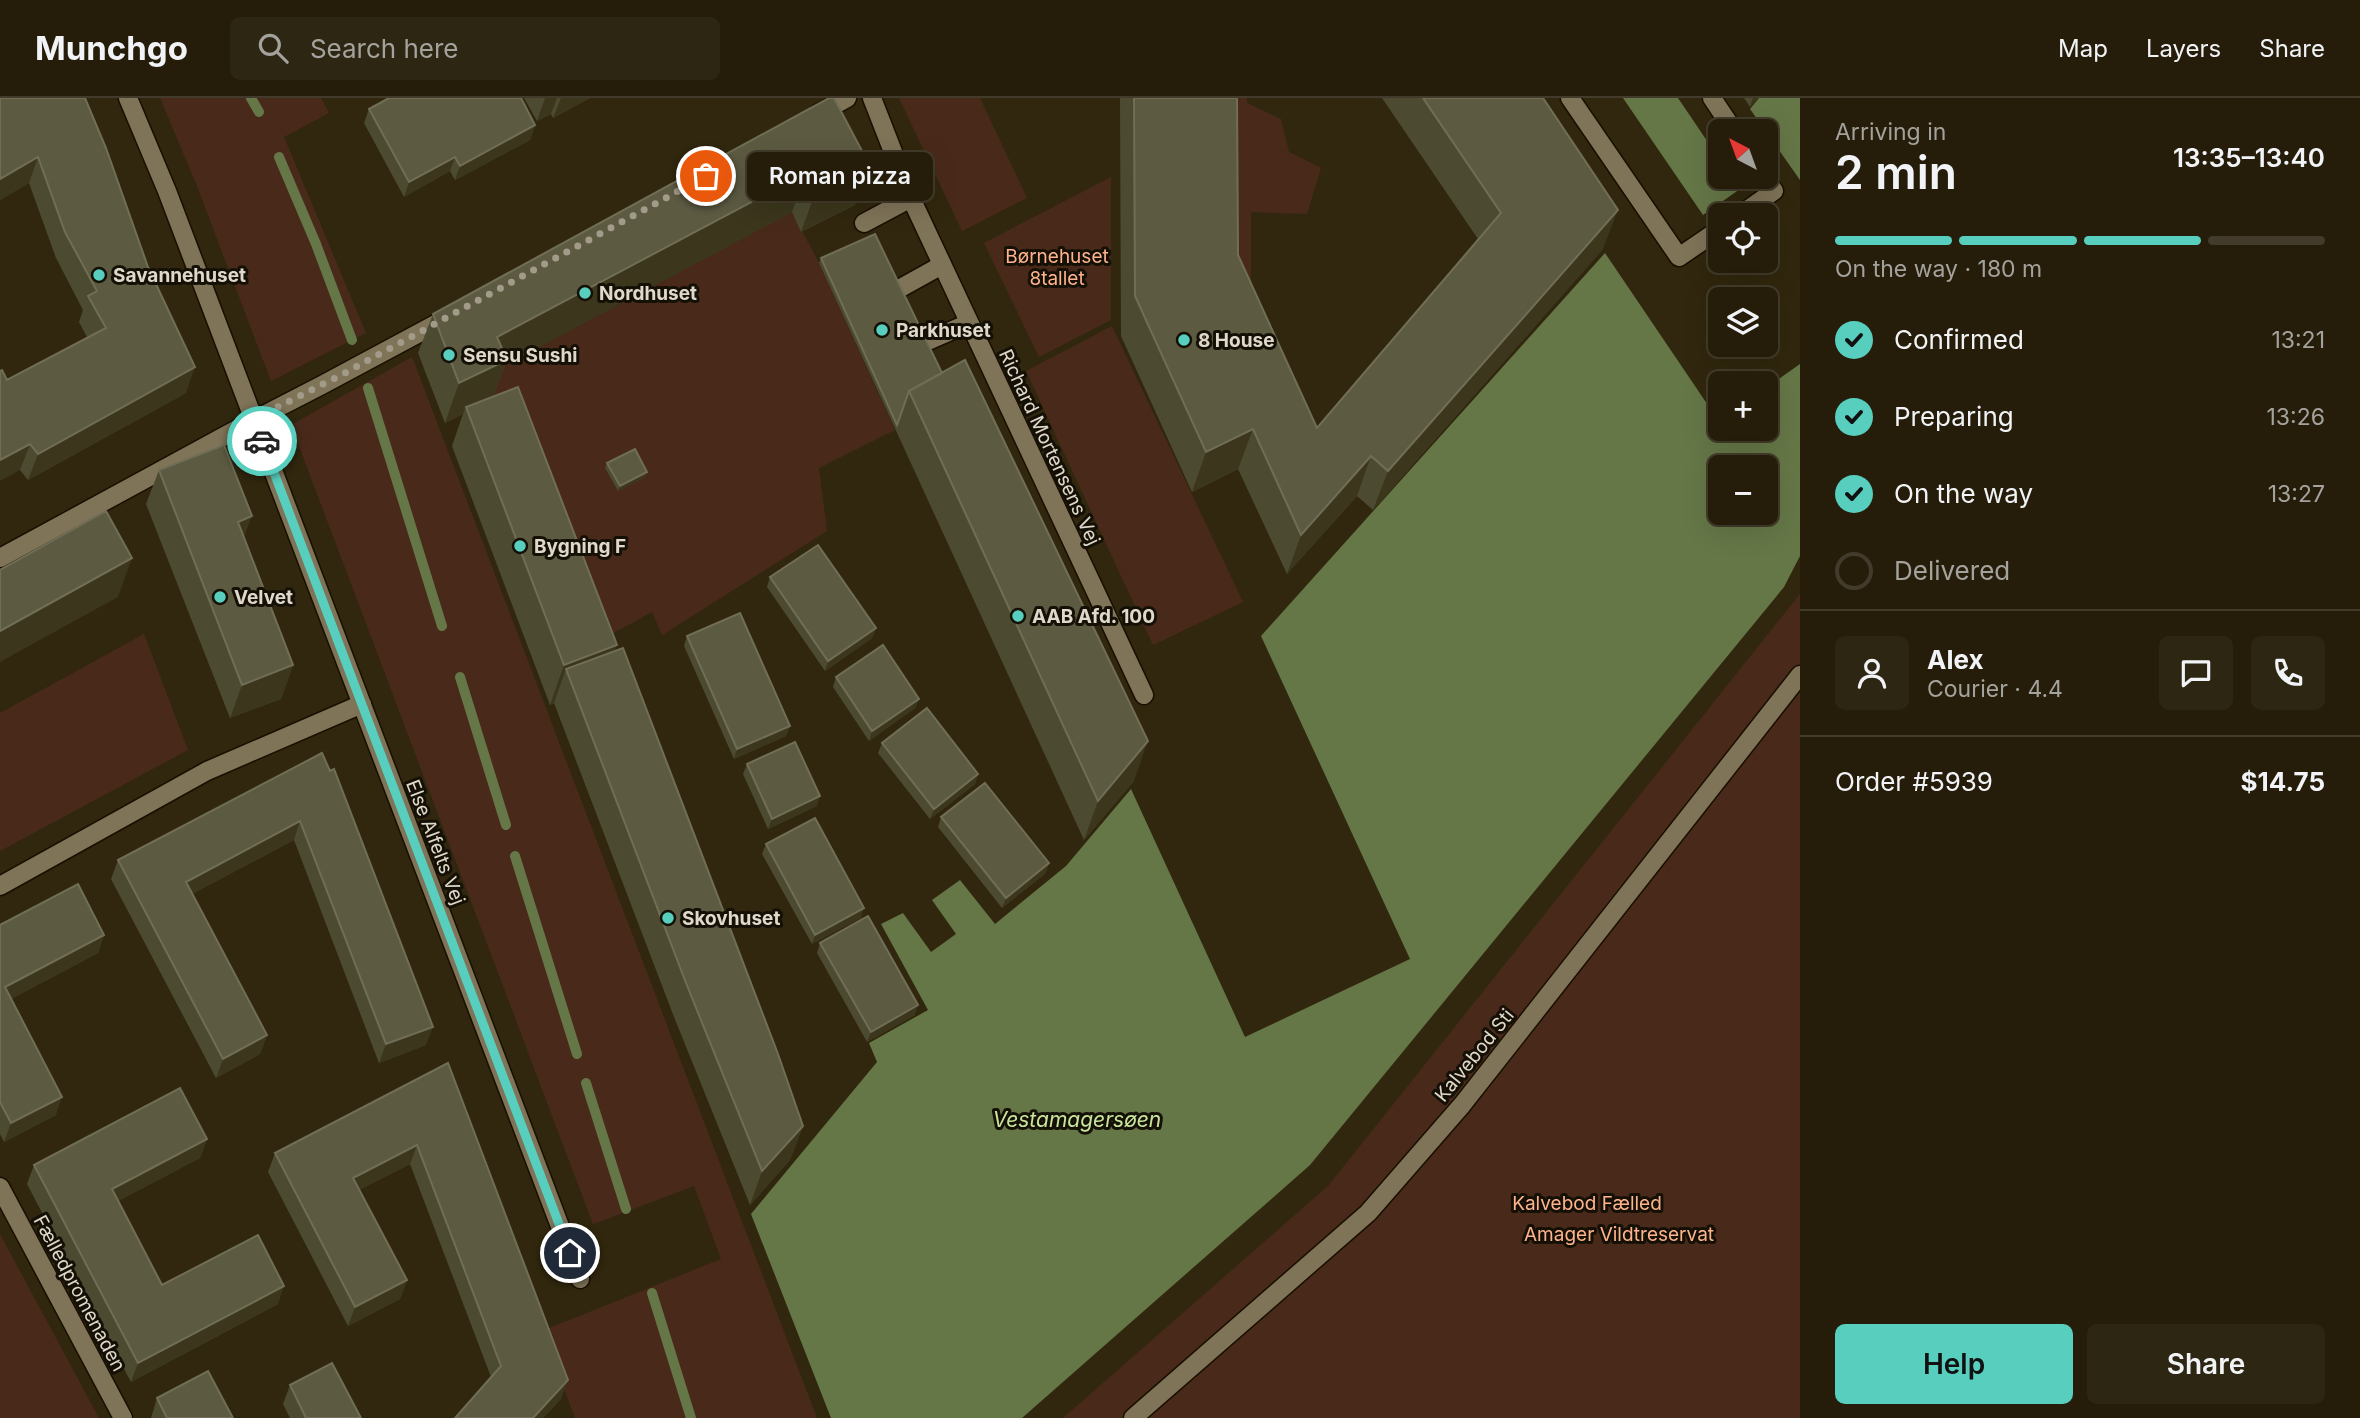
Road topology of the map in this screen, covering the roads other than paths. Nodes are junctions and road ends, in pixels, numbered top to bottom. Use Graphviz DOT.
graph roads {
  1 [pos="128,98"];
  2 [pos="847,98"];
  3 [pos="872,98"];
  4 [pos="1570,98"];
  5 [pos="1712,98"];
  6 [pos="1726,119"];
  7 [pos="800,124"];
  8 [pos="1773,189"];
  9 [pos="911,198"];
  10 [pos="1757,203"];
  11 [pos="864,223"];
  12 [pos="1708,237"];
  13 [pos="942,265"];
  14 [pos="897,290"];
  15 [pos="458,312"];
  16 [pos="969,323"];
  17 [pos="923,343"];
  18 [pos="254,419"];
  19 [pos="0,558"];
  20 [pos="1800,675"];
  21 [pos="1144,695"];
  22 [pos="362,704"];
  23 [pos="0,886"];
  24 [pos="0,1187"];
  25 [pos="580,1279"];
  26 [pos="123,1418"];
  27 [pos="1133,1418"];
  1 -- 18 [label="street, Else Alfelts Vej"];
  2 -- 7 [label="street"];
  3 -- 9 [label="street, Richard Mortensens Vej"];
  4 -- 12 [label="street"];
  5 -- 6 [label="street"];
  8 -- 10 [label="street"];
  9 -- 11 [label="street"];
  9 -- 13 [label="street, Richard Mortensens Vej"];
  13 -- 14 [label="street"];
  13 -- 16 [label="street, Richard Mortensens Vej"];
  15 -- 18 [label="street"];
  16 -- 17 [label="street"];
  16 -- 21 [label="street, Richard Mortensens Vej"];
  18 -- 19 [label="street"];
  18 -- 22 [label="street, Else Alfelts Vej"];
  20 -- 27 [label="street, Kalvebod Sti"];
  22 -- 23 [label="street"];
  22 -- 25 [label="street, Else Alfelts Vej"];
  24 -- 26 [label="street, Fælledpromenaden"];
}
